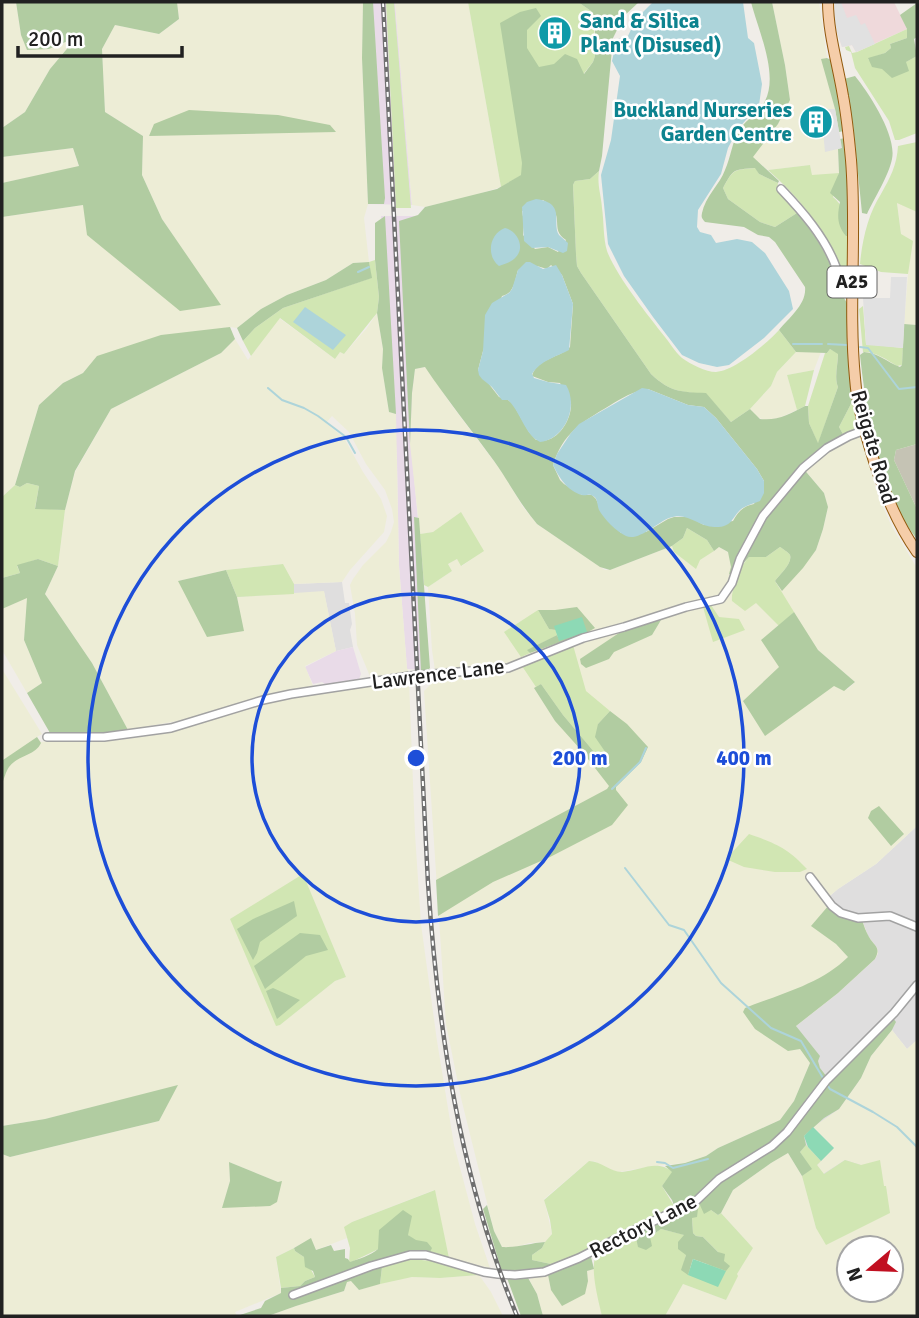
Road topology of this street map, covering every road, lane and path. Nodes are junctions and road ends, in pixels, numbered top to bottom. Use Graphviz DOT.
graph roads {
  1 [pos="828,2"];
  2 [pos="781,189"];
  3 [pos="852,291"];
  4 [pos="865,430"];
  5 [pos="917,552"];
  6 [pos="47,737"];
  7 [pos="810,877"];
  8 [pos="917,927"];
  9 [pos="917,985"];
  10 [pos="293,1295"];
  1 -- 3 [label="main road, Reigate Road / A25"];
  2 -- 3 [label="street"];
  3 -- 4 [label="main road, Reigate Road / A25"];
  4 -- 5 [label="main road, Reigate Road / A25"];
  4 -- 6 [label="street, Lawrence Lane, bridge"];
  7 -- 8 [label="street"];
  9 -- 10 [label="street, Rectory Lane"];
}
